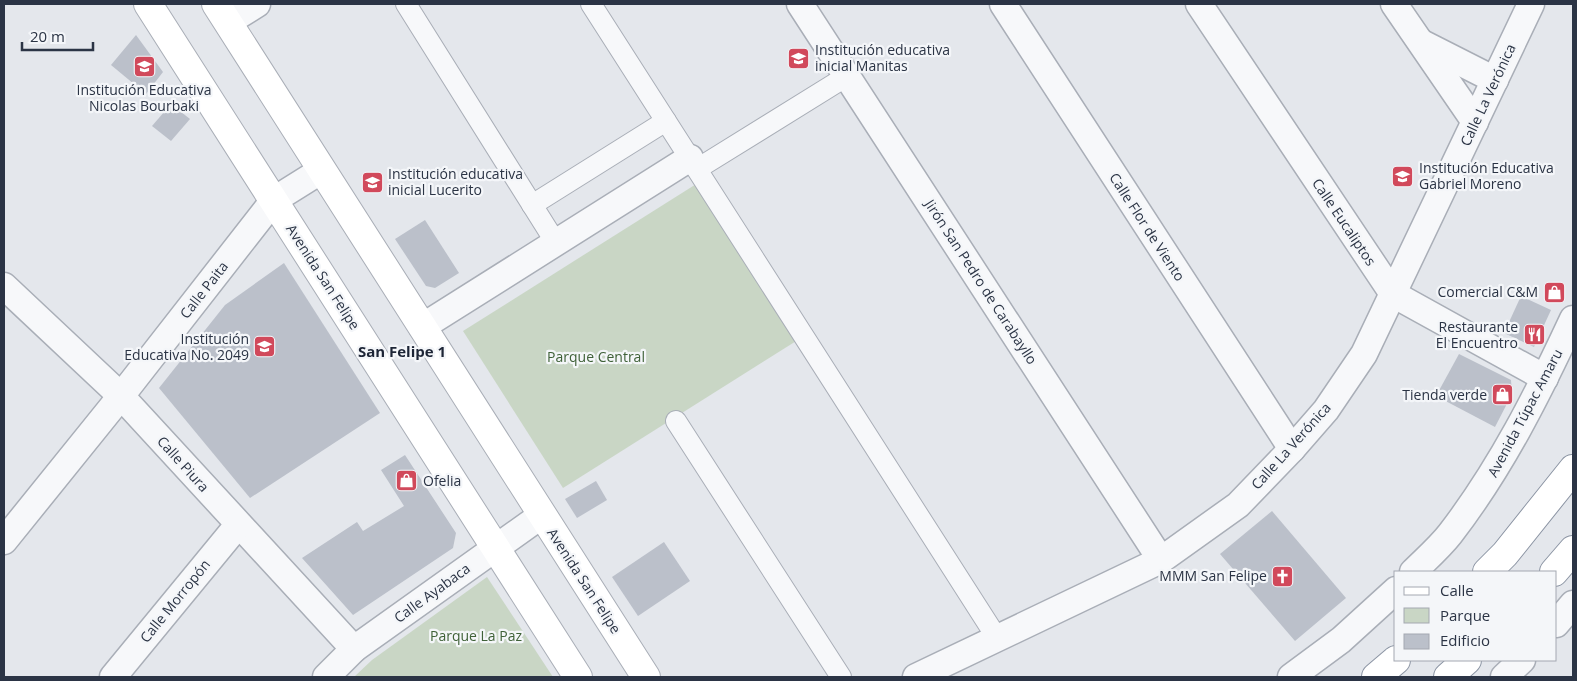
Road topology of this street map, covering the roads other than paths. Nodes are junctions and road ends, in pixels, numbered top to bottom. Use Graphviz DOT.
graph roads {
  1 [pos="148,4"];
  2 [pos="257,4"];
  3 [pos="406,4"];
  4 [pos="591,4"];
  5 [pos="800,4"];
  6 [pos="1003,4"];
  7 [pos="1199,4"];
  8 [pos="1394,4"];
  9 [pos="1532,4"];
  10 [pos="222,13"];
  11 [pos="1419,41"];
  12 [pos="847,76"];
  13 [pos="1495,80"];
  14 [pos="666,121"];
  15 [pos="1475,122"];
  16 [pos="693,163"];
  17 [pos="322,170"];
  18 [pos="274,200"];
  19 [pos="532,205"];
  20 [pos="556,242"];
  21 [pos="4,286"];
  22 [pos="1393,294"];
  23 [pos="1573,319"];
  24 [pos="422,327"];
  25 [pos="1546,378"];
  26 [pos="121,396"];
  27 [pos="676,421"];
  28 [pos="1292,449"];
  29 [pos="1573,469"];
  30 [pos="542,515"];
  31 [pos="238,525"];
  32 [pos="4,541"];
  33 [pos="496,548"];
  34 [pos="1573,550"];
  35 [pos="1161,560"];
  36 [pos="1414,571"];
  37 [pos="1488,571"];
  38 [pos="1555,571"];
  39 [pos="1394,592"];
  40 [pos="1573,604"];
  41 [pos="1557,623"];
  42 [pos="997,638"];
  43 [pos="354,649"];
  44 [pos="1395,661"];
  45 [pos="1466,661"];
  46 [pos="1521,661"];
  47 [pos="113,677"];
  48 [pos="326,677"];
  49 [pos="578,677"];
  50 [pos="646,677"];
  51 [pos="840,677"];
  52 [pos="916,677"];
  53 [pos="1291,677"];
  54 [pos="1376,677"];
  55 [pos="1448,677"];
  56 [pos="1504,677"];
  1 -- 18 [label="main road, Avenida San Felipe"];
  2 -- 10 [label="street"];
  3 -- 19 [label="street"];
  4 -- 14 [label="street"];
  5 -- 12 [label="street, Jirón San Pedro de Carabayllo"];
  6 -- 28 [label="street, Calle Flor de Viento"];
  7 -- 22 [label="street, Calle Eucaliptos"];
  8 -- 11 [label="street"];
  9 -- 13 [label="street, Calle La Verónica"];
  10 -- 17 [label="main road, Avenida San Felipe"];
  11 -- 13 [label="street"];
  11 -- 15 [label="street"];
  12 -- 16 [label="street"];
  12 -- 35 [label="street, Jirón San Pedro de Carabayllo"];
  13 -- 15 [label="street, Calle La Verónica"];
  14 -- 16 [label="street"];
  14 -- 19 [label="street"];
  15 -- 22 [label="street, Calle La Verónica"];
  16 -- 20 [label="street"];
  16 -- 42 [label="street"];
  17 -- 18 [label="street, Calle Paita"];
  17 -- 24 [label="main road, Avenida San Felipe"];
  18 -- 26 [label="street, Calle Paita"];
  18 -- 33 [label="main road, Avenida San Felipe"];
  19 -- 20 [label="street"];
  20 -- 24 [label="street"];
  21 -- 26 [label="street, Calle Piura"];
  22 -- 25 [label="street, Calle Eucaliptos"];
  22 -- 28 [label="street, Calle La Verónica"];
  23 -- 25 [label="street, Avenida Túpac Amaru"];
  24 -- 30 [label="main road, Avenida San Felipe"];
  25 -- 36 [label="street, Avenida Túpac Amaru"];
  26 -- 31 [label="street, Calle Piura"];
  26 -- 32 [label="street, Calle Paita"];
  27 -- 51 [label="street"];
  28 -- 35 [label="street, Calle La Verónica"];
  29 -- 37 [label="main road"];
  30 -- 33 [label="street, Calle Ayabaca"];
  30 -- 50 [label="main road, Avenida San Felipe"];
  31 -- 43 [label="street, Calle Piura"];
  31 -- 47 [label="street, Calle Morropón"];
  33 -- 43 [label="street, Calle Ayabaca"];
  33 -- 49 [label="main road, Avenida San Felipe"];
  34 -- 38 [label="main road"];
  35 -- 42 [label="street, Calle La Verónica"];
  39 -- 53 [label="street"];
  40 -- 41 [label="street"];
  42 -- 52 [label="street, Calle La Verónica"];
  43 -- 48 [label="street, Calle Ayabaca"];
  44 -- 54 [label="main road"];
  45 -- 55 [label="main road"];
  46 -- 56 [label="street"];
}
